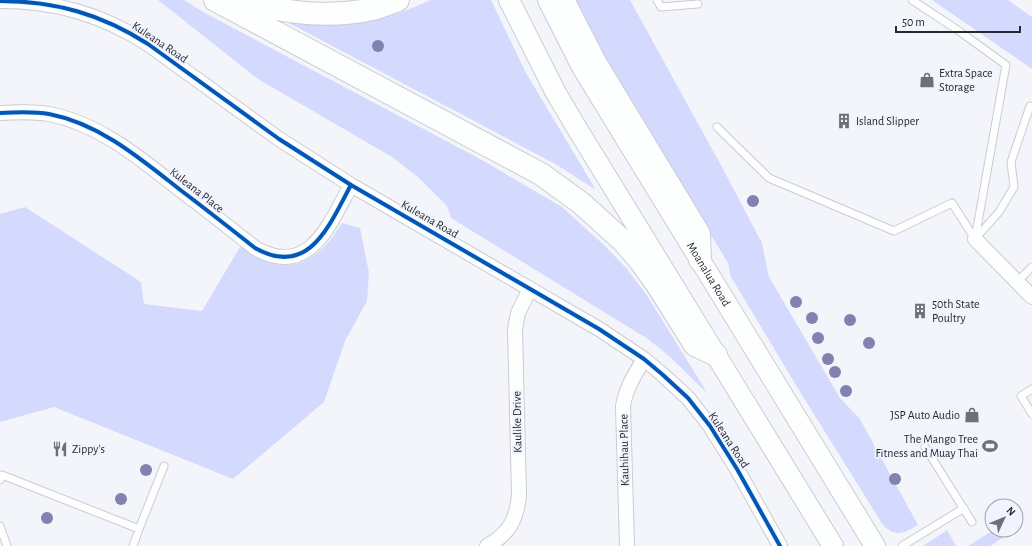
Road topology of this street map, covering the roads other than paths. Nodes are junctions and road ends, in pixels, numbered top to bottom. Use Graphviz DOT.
graph roads {
  1 [pos="215,0"];
  2 [pos="245,0"];
  3 [pos="398,0"];
  4 [pos="509,0"];
  5 [pos="548,0"];
  6 [pos="563,0"];
  7 [pos="657,0"];
  8 [pos="912,0"];
  9 [pos="7,1"];
  10 [pos="698,4"];
  11 [pos="1030,106"];
  12 [pos="0,113"];
  13 [pos="717,127"];
  14 [pos="352,185"];
  15 [pos="975,239"];
  16 [pos="700,260"];
  17 [pos="1032,267"];
  18 [pos="1017,282"];
  19 [pos="530,289"];
  20 [pos="1032,297"];
  21 [pos="716,355"];
  22 [pos="644,359"];
  23 [pos="1032,389"];
  24 [pos="1032,414"];
  25 [pos="925,447"];
  26 [pos="164,466"];
  27 [pos="0,480"];
  28 [pos="964,508"];
  29 [pos="972,522"];
  30 [pos="0,526"];
  31 [pos="139,529"];
  32 [pos="7,546"];
  33 [pos="133,546"];
  34 [pos="487,546"];
  35 [pos="627,546"];
  36 [pos="780,546"];
  37 [pos="834,546"];
  38 [pos="875,546"];
  39 [pos="902,546"];
  1 -- 21 [label="highway"];
  2 -- 3 [label="highway"];
  4 -- 21 [label="main road"];
  5 -- 16 [label="main road, Moanalua Road"];
  6 -- 16 [label="highway"];
  7 -- 10 [label="lane"];
  8 -- 15 [label="lane"];
  9 -- 14 [label="street, Kuleana Road"];
  11 -- 15 [label="lane"];
  12 -- 14 [label="street, Kuleana Place"];
  13 -- 15 [label="lane"];
  14 -- 19 [label="street, Kuleana Road"];
  15 -- 18 [label="street"];
  16 -- 38 [label="main road, Moanalua Road"];
  17 -- 18 [label="lane"];
  18 -- 20 [label="street"];
  19 -- 22 [label="street, Kuleana Road"];
  19 -- 34 [label="street, Kaulike Drive"];
  21 -- 37 [label="main road"];
  22 -- 35 [label="street, Kauhihau Place"];
  22 -- 36 [label="street, Kuleana Road"];
  23 -- 24 [label="lane"];
  25 -- 28 [label="lane"];
  26 -- 31 [label="lane"];
  27 -- 31 [label="lane"];
  28 -- 29 [label="lane"];
  28 -- 39 [label="lane"];
  30 -- 32 [label="lane"];
  31 -- 33 [label="lane"];
}
